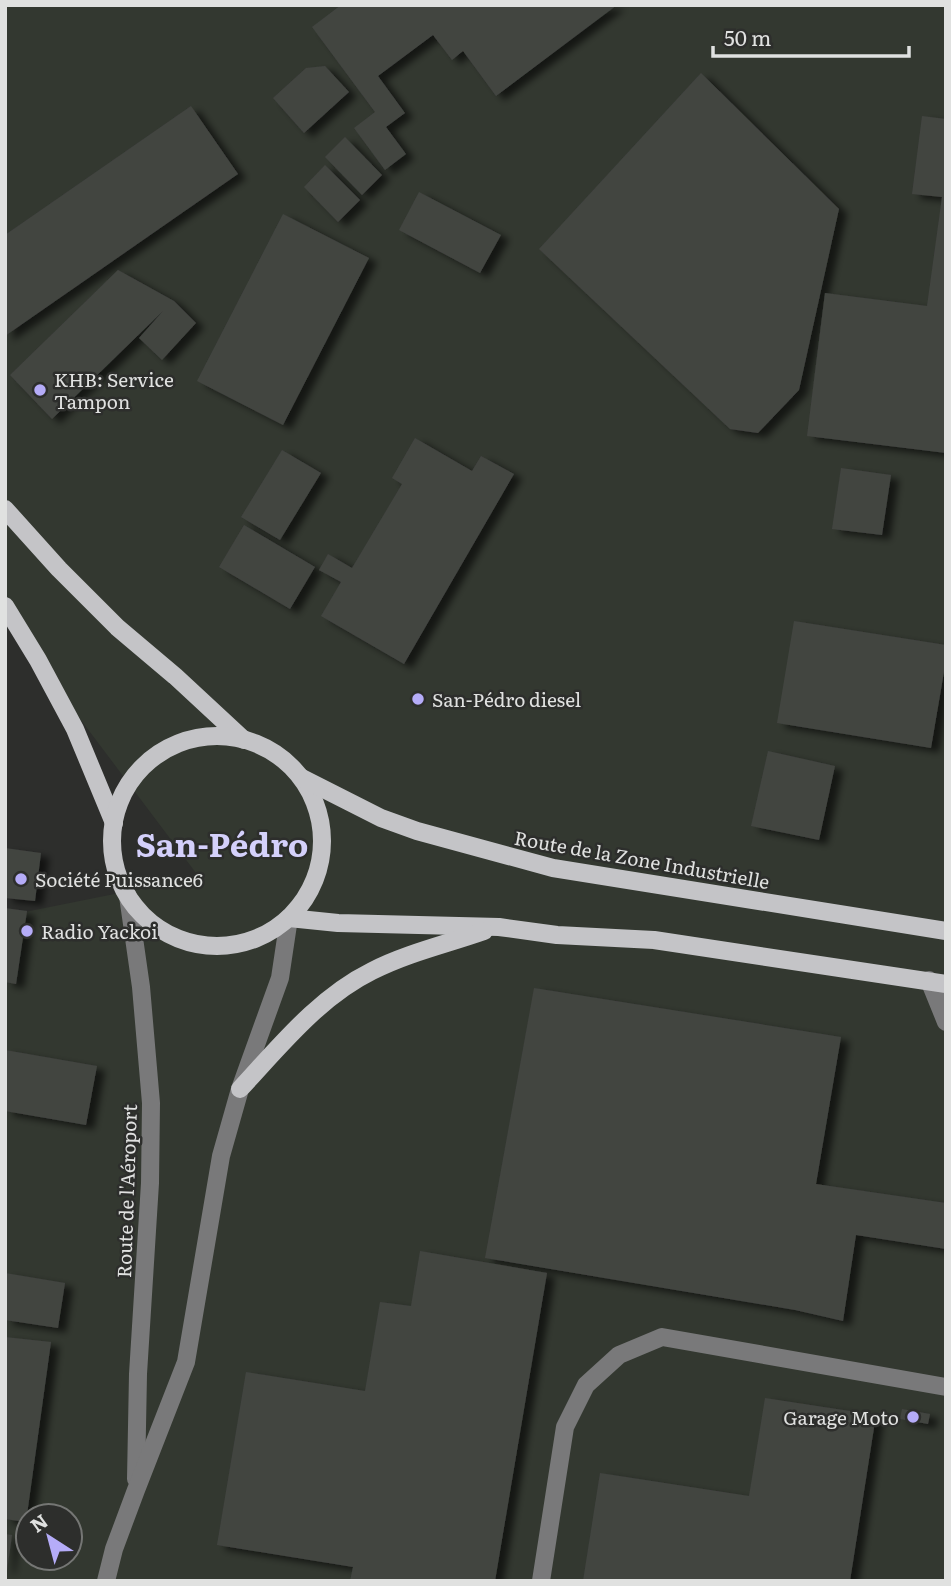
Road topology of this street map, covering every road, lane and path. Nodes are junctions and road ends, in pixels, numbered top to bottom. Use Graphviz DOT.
graph roads {
  1 [pos="5,509"];
  2 [pos="5,606"];
  3 [pos="244,740"];
  4 [pos="302,778"];
  5 [pos="114,823"];
  6 [pos="128,896"];
  7 [pos="289,918"];
  8 [pos="499,927"];
  9 [pos="946,932"];
  10 [pos="937,982"];
  11 [pos="946,1022"];
  12 [pos="240,1089"];
  13 [pos="946,1387"];
  14 [pos="136,1490"];
  15 [pos="106,1581"];
  16 [pos="541,1581"];
  1 -- 3 [label="main road"];
  2 -- 5 [label="main road"];
  3 -- 4 [label="main road"];
  3 -- 5 [label="main road"];
  4 -- 7 [label="main road"];
  4 -- 9 [label="main road, Route de la Zone Industrielle"];
  5 -- 6 [label="main road"];
  6 -- 7 [label="main road"];
  6 -- 14 [label="street, Route de l'Aéroport"];
  7 -- 8 [label="main road"];
  7 -- 12 [label="street, Route de l'Aéroport"];
  8 -- 10 [label="main road"];
  8 -- 12 [label="main road"];
  10 -- 11 [label="street"];
  12 -- 14 [label="street, Route de l'Aéroport"];
  13 -- 16 [label="street"];
  14 -- 15 [label="street, Route de l'Aéroport"];
}
